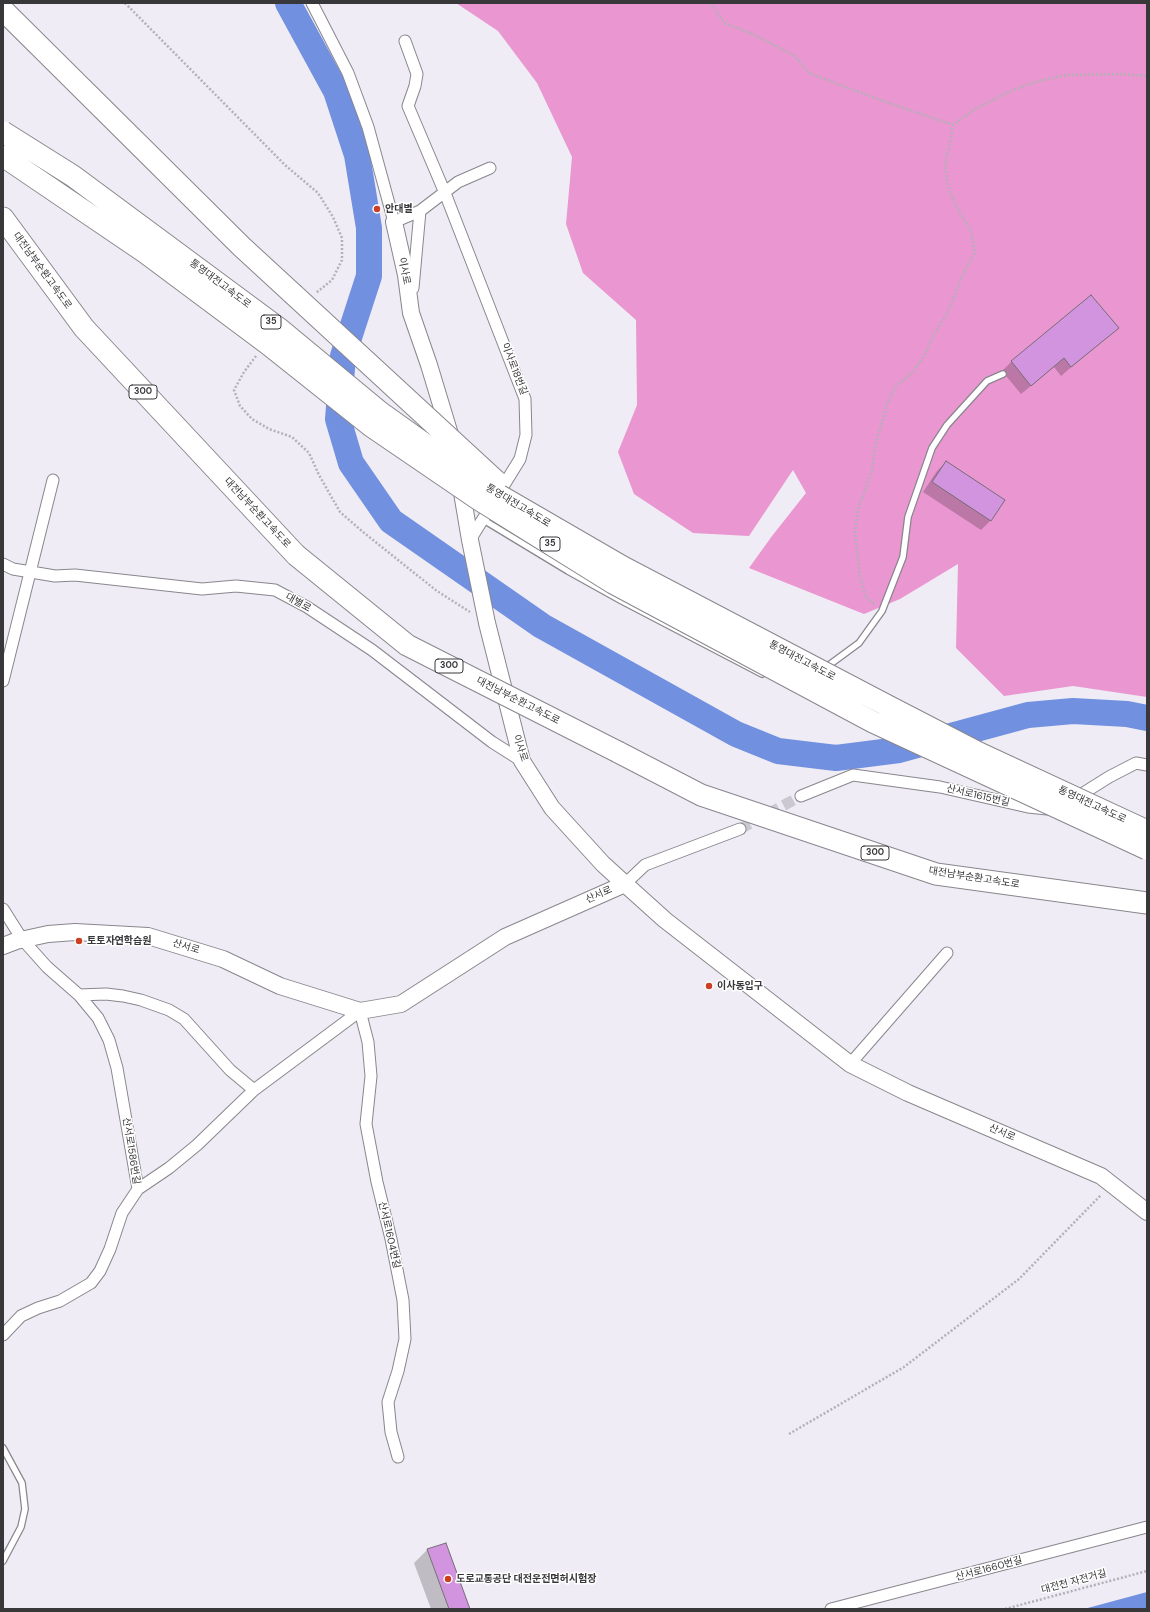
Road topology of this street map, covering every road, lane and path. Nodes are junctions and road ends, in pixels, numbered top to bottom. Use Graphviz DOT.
graph roads {
  1 [pos="312,3"];
  2 [pos="711,3"];
  3 [pos="3,10"];
  4 [pos="405,41"];
  5 [pos="1147,76"];
  6 [pos="953,125"];
  7 [pos="3,132"];
  8 [pos="3,156"];
  9 [pos="490,168"];
  10 [pos="446,193"];
  11 [pos="420,211"];
  12 [pos="3,218"];
  13 [pos="394,222"];
  14 [pos="411,313"];
  15 [pos="1003,374"];
  16 [pos="53,480"];
  17 [pos="535,516"];
  18 [pos="482,519"];
  19 [pos="470,544"];
  20 [pos="3,564"];
  21 [pos="29,572"];
  22 [pos="882,611"];
  23 [pos="816,675"];
  24 [pos="768,676"];
  25 [pos="810,679"];
  26 [pos="3,681"];
  27 [pos="790,685"];
  28 [pos="522,761"];
  29 [pos="1147,765"];
  30 [pos="801,796"];
  31 [pos="740,829"];
  32 [pos="1147,831"];
  33 [pos="1147,849"];
  34 [pos="625,884"];
  35 [pos="1147,904"];
  36 [pos="3,909"];
  37 [pos="22,940"];
  38 [pos="3,946"];
  39 [pos="947,953"];
  40 [pos="79,995"];
  41 [pos="360,1011"];
  42 [pos="850,1064"];
  43 [pos="254,1090"];
  44 [pos="1111,1184"];
  45 [pos="138,1189"];
  46 [pos="1147,1212"];
  47 [pos="3,1334"];
  48 [pos="789,1434"];
  49 [pos="3,1448"];
  50 [pos="398,1457"];
  51 [pos="1147,1527"];
  52 [pos="3,1561"];
  53 [pos="1147,1571"];
  54 [pos="831,1609"];
  55 [pos="1005,1609"];
  1 -- 13 [label="street, 이사로"];
  2 -- 6 [label="path"];
  3 -- 17 [label="highway, bridge"];
  4 -- 10 [label="street, 이사로18번길"];
  5 -- 6 [label="path"];
  6 -- 22 [label="path"];
  7 -- 17 [label="highway, 통영대전고속도로 / 35, bridge"];
  8 -- 33 [label="highway, 통영대전고속도로 / 35, bridge"];
  9 -- 10 [label="street"];
  10 -- 11 [label="street"];
  10 -- 18 [label="street, 이사로18번길"];
  11 -- 13 [label="street"];
  11 -- 14 [label="street"];
  12 -- 35 [label="highway, 대전남부순환고속도로 / 300, bridge"];
  13 -- 14 [label="street, 이사로"];
  14 -- 19 [label="street, 이사로"];
  15 -- 22 [label="lane"];
  16 -- 21 [label="street"];
  17 -- 32 [label="highway, 통영대전고속도로 / 35, bridge"];
  18 -- 19 [label="street, 이사로18번길"];
  18 -- 24 [label="lane"];
  19 -- 28 [label="street, 이사로"];
  20 -- 21 [label="street, 대별로"];
  21 -- 26 [label="street"];
  21 -- 28 [label="street, 대별로"];
  22 -- 23 [label="lane"];
  25 -- 27 [label="lane"];
  28 -- 34 [label="street, 이사로"];
  29 -- 30 [label="street, 산서로1615번길"];
  31 -- 34 [label="street"];
  34 -- 41 [label="street, 산서로"];
  34 -- 42 [label="street, 산서로"];
  36 -- 37 [label="street"];
  37 -- 38 [label="street, 산서로"];
  37 -- 40 [label="street, 산서로1586번길"];
  37 -- 41 [label="street, 산서로"];
  39 -- 42 [label="street"];
  40 -- 43 [label="street"];
  40 -- 45 [label="street, 산서로1586번길"];
  41 -- 43 [label="street, 산서로"];
  41 -- 50 [label="street, 산서로1604번길"];
  42 -- 44 [label="street, 산서로"];
  43 -- 45 [label="street, 산서로"];
  44 -- 46 [label="street, 산서로"];
  44 -- 48 [label="path"];
  45 -- 47 [label="street, 산서로1586번길"];
  49 -- 52 [label="lane"];
  51 -- 54 [label="street, 산서로1660번길"];
  53 -- 55 [label="path, 대전천 자전거길"];
}
